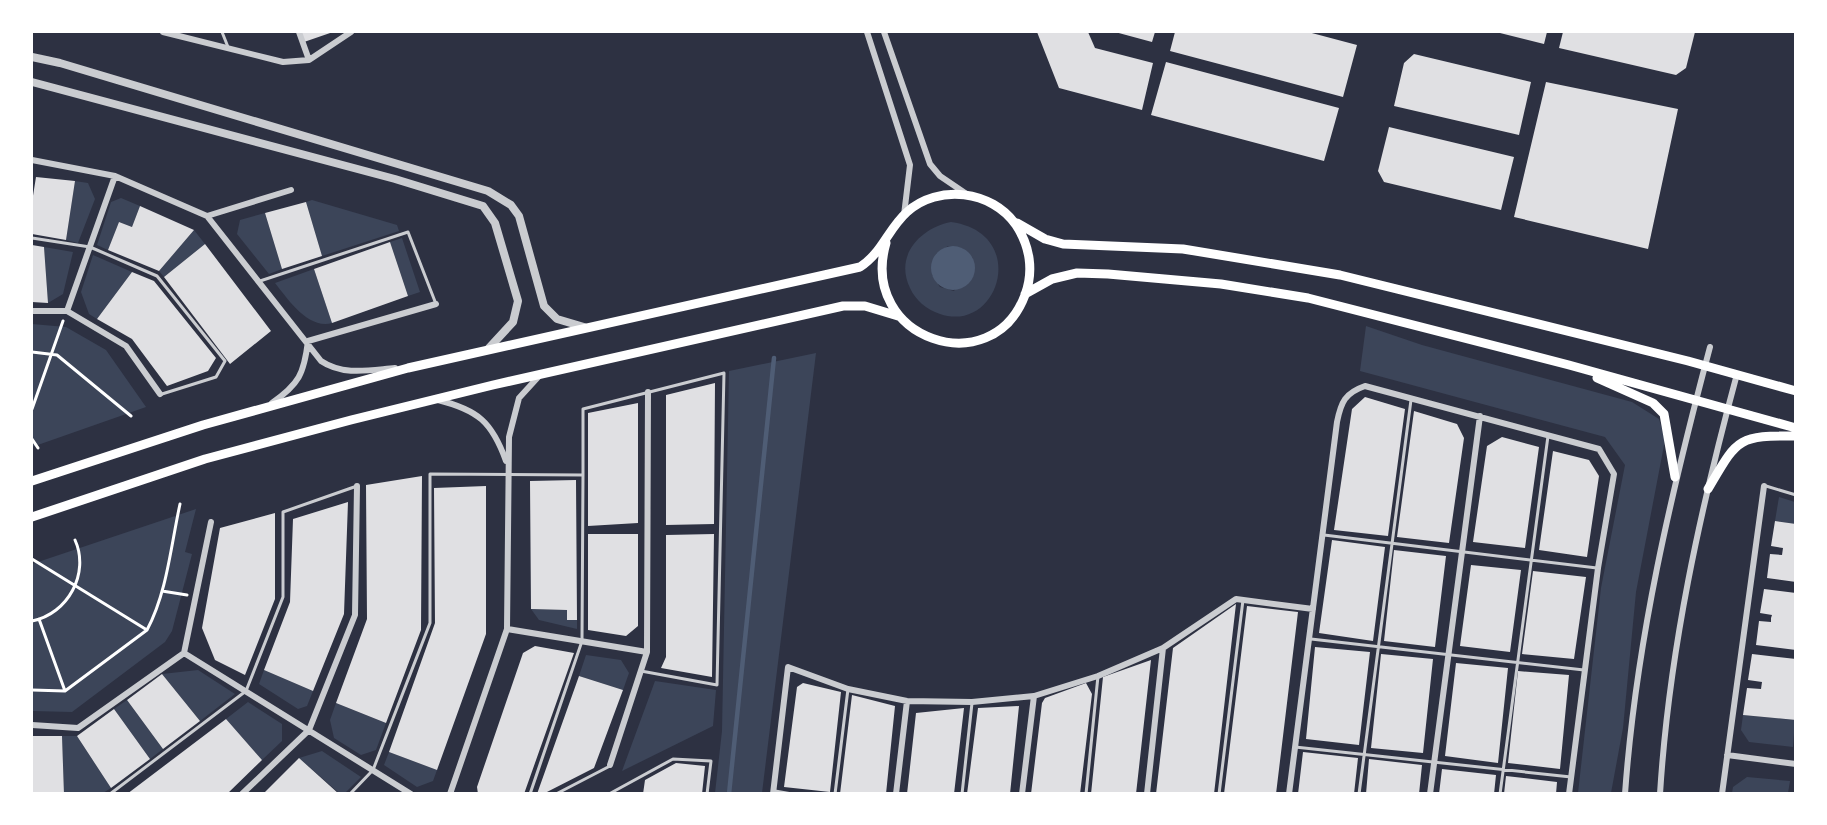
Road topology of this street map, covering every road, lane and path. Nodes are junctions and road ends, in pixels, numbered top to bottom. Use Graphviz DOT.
graph roads {
  1 [pos="163,32"];
  2 [pos="222,32"];
  3 [pos="299,32"];
  4 [pos="351,32"];
  5 [pos="867,32"];
  6 [pos="884,32"];
  7 [pos="228,48"];
  8 [pos="32,57"];
  9 [pos="309,60"];
  10 [pos="32,82"];
  11 [pos="32,160"];
  12 [pos="115,177"];
  13 [pos="291,190"];
  14 [pos="969,195"];
  15 [pos="904,215"];
  16 [pos="207,216"];
  17 [pos="1012,220"];
  18 [pos="32,238"];
  19 [pos="886,243"];
  20 [pos="90,247"];
  21 [pos="260,281"];
  22 [pos="1025,294"];
  23 [pos="436,304"];
  24 [pos="32,311"];
  25 [pos="67,311"];
  26 [pos="898,316"];
  27 [pos="584,327"];
  28 [pos="308,342"];
  29 [pos="1710,347"];
  30 [pos="489,348"];
  31 [pos="32,351"];
  32 [pos="52,352"];
  33 [pos="1569,365"];
  34 [pos="1705,366"];
  35 [pos="408,368"];
  36 [pos="542,374"];
  37 [pos="1737,374"];
  38 [pos="1796,391"];
  39 [pos="648,392"];
  40 [pos="160,394"];
  41 [pos="1411,397"];
  42 [pos="435,400"];
  43 [pos="1695,400"];
  44 [pos="267,407"];
  45 [pos="32,409"];
  46 [pos="1728,409"];
  47 [pos="131,416"];
  48 [pos="1480,416"];
  49 [pos="1796,428"];
  50 [pos="1548,435"];
  51 [pos="1796,436"];
  52 [pos="32,439"];
  53 [pos="38,448"];
  54 [pos="507,464"];
  55 [pos="583,475"];
  56 [pos="507,476"];
  57 [pos="1676,477"];
  58 [pos="32,481"];
  59 [pos="357,486"];
  60 [pos="1764,486"];
  61 [pos="1708,489"];
  62 [pos="1796,495"];
  63 [pos="180,504"];
  64 [pos="32,517"];
  65 [pos="211,522"];
  66 [pos="1322,535"];
  67 [pos="75,540"];
  68 [pos="1391,542"];
  69 [pos="1462,551"];
  70 [pos="32,559"];
  71 [pos="1531,560"];
  72 [pos="1598,568"];
  73 [pos="75,585"];
  74 [pos="162,591"];
  75 [pos="196,597"];
  76 [pos="1243,600"];
  77 [pos="1313,609"];
  78 [pos="39,619"];
  79 [pos="32,621"];
  80 [pos="507,629"];
  81 [pos="147,630"];
  82 [pos="1309,638"];
  83 [pos="582,641"];
  84 [pos="1377,646"];
  85 [pos="1163,648"];
  86 [pos="647,652"];
  87 [pos="184,653"];
  88 [pos="1449,654"];
  89 [pos="1517,662"];
  90 [pos="1584,670"];
  91 [pos="641,671"];
  92 [pos="1098,676"];
  93 [pos="848,689"];
  94 [pos="32,690"];
  95 [pos="65,691"];
  96 [pos="246,692"];
  97 [pos="1034,696"];
  98 [pos="907,701"];
  99 [pos="972,702"];
  100 [pos="32,725"];
  101 [pos="309,730"];
  102 [pos="1295,747"];
  103 [pos="1363,754"];
  104 [pos="1728,755"];
  105 [pos="1434,762"];
  106 [pos="1796,764"];
  107 [pos="610,765"];
  108 [pos="373,770"];
  109 [pos="1503,770"];
  110 [pos="1571,777"];
  111 [pos="773,792"];
  112 [pos="110,794"];
  113 [pos="242,794"];
  114 [pos="350,794"];
  115 [pos="411,794"];
  116 [pos="450,794"];
  117 [pos="530,794"];
  118 [pos="556,794"];
  119 [pos="609,794"];
  120 [pos="707,794"];
  121 [pos="792,794"];
  122 [pos="835,794"];
  123 [pos="896,794"];
  124 [pos="962,794"];
  125 [pos="1022,794"];
  126 [pos="1086,794"];
  127 [pos="1147,794"];
  128 [pos="1219,794"];
  129 [pos="1289,794"];
  130 [pos="1359,794"];
  131 [pos="1430,794"];
  132 [pos="1500,794"];
  133 [pos="1569,794"];
  134 [pos="1625,794"];
  135 [pos="1660,794"];
  136 [pos="1722,794"];
  1 -- 7 [label="street"];
  2 -- 7 [label="lane"];
  3 -- 9 [label="street"];
  4 -- 9 [label="street"];
  5 -- 15 [label="street"];
  6 -- 14 [label="street"];
  7 -- 9 [label="street"];
  8 -- 27 [label="street"];
  10 -- 30 [label="street"];
  11 -- 12 [label="street"];
  12 -- 16 [label="street"];
  12 -- 20 [label="street"];
  13 -- 16 [label="street"];
  14 -- 15 [label="main road"];
  14 -- 17 [label="main road"];
  15 -- 19 [label="main road"];
  16 -- 21 [label="street"];
  17 -- 22 [label="main road"];
  17 -- 34 [label="main road"];
  18 -- 20 [label="lane"];
  19 -- 26 [label="main road"];
  19 -- 27 [label="main road"];
  20 -- 25 [label="street"];
  20 -- 40 [label="lane"];
  21 -- 23 [label="lane"];
  21 -- 28 [label="street"];
  22 -- 26 [label="main road"];
  22 -- 33 [label="main road"];
  23 -- 28 [label="street"];
  24 -- 25 [label="street"];
  25 -- 32 [label="path"];
  25 -- 40 [label="street"];
  26 -- 36 [label="main road"];
  27 -- 30 [label="main road"];
  28 -- 35 [label="street"];
  28 -- 44 [label="street"];
  29 -- 34 [label="street"];
  30 -- 35 [label="main road"];
  31 -- 32 [label="path"];
  32 -- 45 [label="path"];
  32 -- 47 [label="path"];
  33 -- 43 [label="main road"];
  33 -- 57 [label="main road"];
  34 -- 37 [label="main road"];
  34 -- 43 [label="street"];
  35 -- 44 [label="main road"];
  36 -- 42 [label="main road"];
  36 -- 54 [label="street"];
  37 -- 38 [label="main road"];
  37 -- 46 [label="street"];
  39 -- 55 [label="lane"];
  39 -- 86 [label="street"];
  39 -- 91 [label="lane"];
  41 -- 48 [label="street"];
  41 -- 66 [label="street"];
  41 -- 68 [label="lane"];
  42 -- 54 [label="street"];
  42 -- 64 [label="main road"];
  43 -- 46 [label="main road"];
  43 -- 57 [label="street"];
  44 -- 58 [label="main road"];
  46 -- 49 [label="main road"];
  46 -- 61 [label="street"];
  48 -- 50 [label="street"];
  48 -- 69 [label="street"];
  50 -- 71 [label="lane"];
  50 -- 72 [label="street"];
  51 -- 61 [label="main road"];
  52 -- 53 [label="path"];
  54 -- 56 [label="street"];
  55 -- 56 [label="lane"];
  55 -- 83 [label="lane"];
  56 -- 80 [label="street"];
  56 -- 108 [label="lane"];
  57 -- 134 [label="street"];
  59 -- 96 [label="lane"];
  59 -- 101 [label="street"];
  60 -- 62 [label="lane"];
  60 -- 104 [label="street"];
  61 -- 135 [label="street"];
  63 -- 74 [label="path"];
  65 -- 75 [label="street"];
  66 -- 68 [label="lane"];
  66 -- 77 [label="street"];
  67 -- 73 [label="path"];
  68 -- 69 [label="lane"];
  68 -- 84 [label="lane"];
  69 -- 71 [label="lane"];
  69 -- 88 [label="street"];
  70 -- 73 [label="path"];
  71 -- 72 [label="lane"];
  71 -- 89 [label="lane"];
  72 -- 90 [label="street"];
  73 -- 78 [label="path"];
  73 -- 81 [label="path"];
  74 -- 75 [label="path"];
  74 -- 81 [label="path"];
  75 -- 87 [label="street"];
  76 -- 77 [label="street"];
  76 -- 85 [label="street"];
  76 -- 128 [label="lane"];
  77 -- 82 [label="street"];
  78 -- 79 [label="path"];
  78 -- 95 [label="path"];
  80 -- 83 [label="street"];
  80 -- 116 [label="street"];
  81 -- 95 [label="path"];
  82 -- 84 [label="lane"];
  82 -- 102 [label="street"];
  83 -- 86 [label="street"];
  83 -- 117 [label="lane"];
  84 -- 88 [label="lane"];
  84 -- 103 [label="lane"];
  85 -- 92 [label="street"];
  85 -- 127 [label="street"];
  86 -- 91 [label="street"];
  87 -- 96 [label="street"];
  87 -- 100 [label="street"];
  88 -- 89 [label="lane"];
  88 -- 105 [label="street"];
  89 -- 90 [label="lane"];
  89 -- 109 [label="lane"];
  90 -- 110 [label="street"];
  91 -- 107 [label="street"];
  92 -- 97 [label="street"];
  92 -- 126 [label="lane"];
  93 -- 98 [label="street"];
  93 -- 111 [label="street"];
  93 -- 122 [label="lane"];
  94 -- 95 [label="path"];
  96 -- 101 [label="street"];
  96 -- 112 [label="lane"];
  97 -- 99 [label="street"];
  97 -- 125 [label="street"];
  98 -- 99 [label="street"];
  98 -- 123 [label="street"];
  99 -- 124 [label="lane"];
  101 -- 108 [label="street"];
  101 -- 113 [label="street"];
  102 -- 103 [label="lane"];
  102 -- 129 [label="street"];
  103 -- 105 [label="lane"];
  103 -- 130 [label="lane"];
  104 -- 106 [label="street"];
  104 -- 136 [label="street"];
  105 -- 109 [label="lane"];
  105 -- 131 [label="street"];
  107 -- 118 [label="lane"];
  108 -- 114 [label="lane"];
  108 -- 115 [label="street"];
  109 -- 110 [label="lane"];
  109 -- 132 [label="lane"];
  110 -- 133 [label="street"];
  111 -- 121 [label="lane"];
  119 -- 120 [label="lane"];
}
